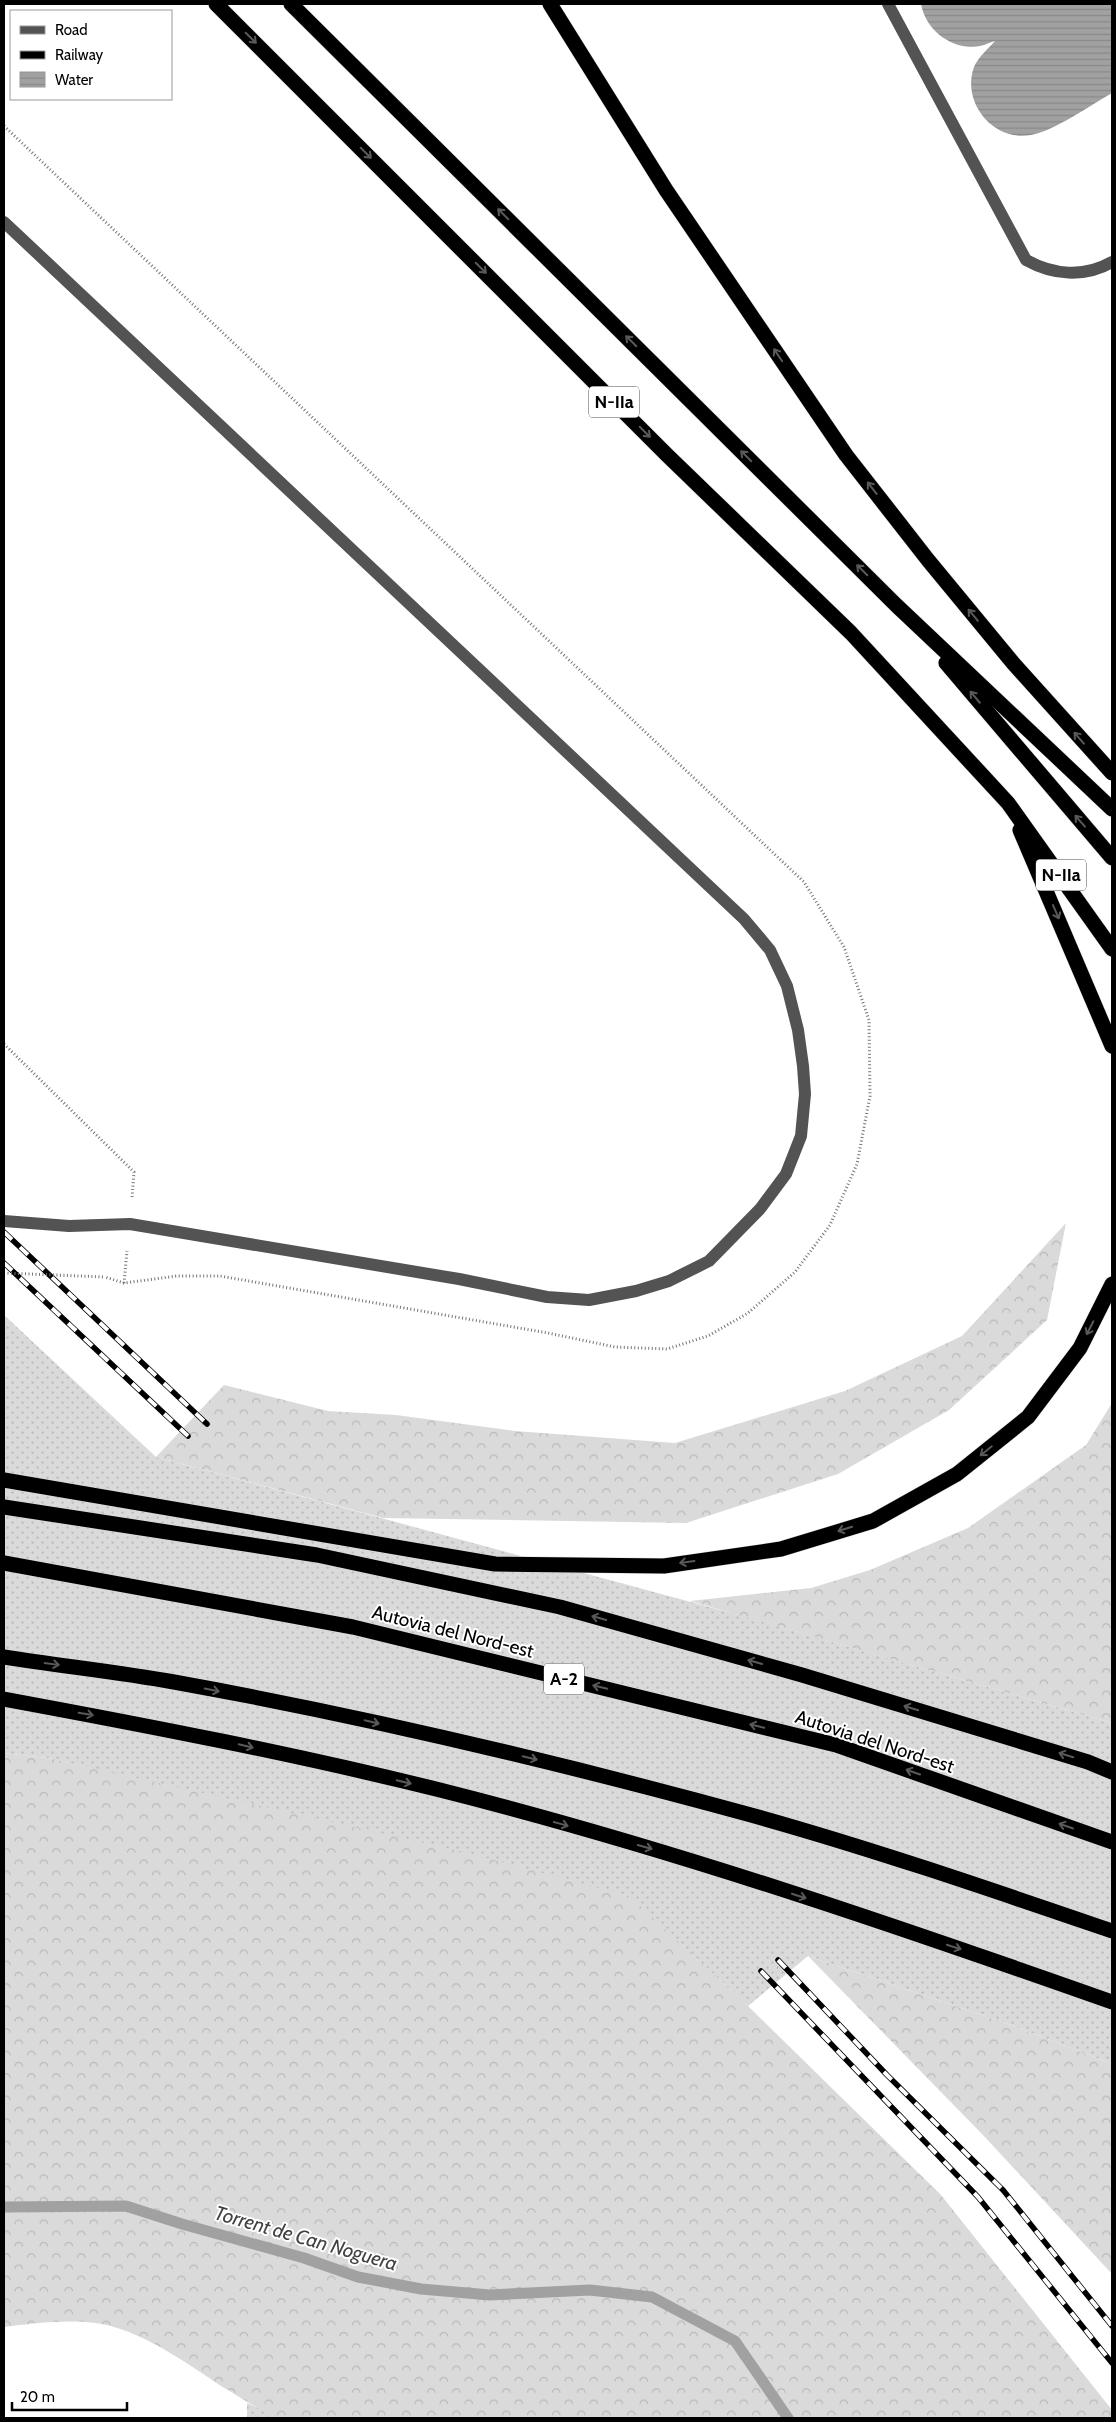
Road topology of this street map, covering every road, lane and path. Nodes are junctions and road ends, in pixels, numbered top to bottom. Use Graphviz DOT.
graph roads {
  1 [pos="216,4"];
  2 [pos="291,4"];
  3 [pos="550,4"];
  4 [pos="888,4"];
  5 [pos="4,126"];
  6 [pos="4,222"];
  7 [pos="1112,262"];
  8 [pos="896,604"];
  9 [pos="1112,774"];
  10 [pos="1008,803"];
  11 [pos="1112,810"];
  12 [pos="1112,858"];
  13 [pos="1112,948"];
  14 [pos="4,1044"];
  15 [pos="1112,1046"];
  16 [pos="4,1221"];
  17 [pos="130,1224"];
  18 [pos="4,1273"];
  19 [pos="124,1283"];
  20 [pos="1112,1284"];
  21 [pos="4,1480"];
  22 [pos="4,1507"];
  23 [pos="4,1564"];
  24 [pos="4,1657"];
  25 [pos="4,1699"];
  26 [pos="1112,1772"];
  27 [pos="1112,1842"];
  28 [pos="1112,1931"];
  29 [pos="1112,2002"];
  1 -- 10 [label="highway, N-IIa, one-way"];
  8 -- 2 [label="highway, N-IIa, one-way"];
  9 -- 3 [label="highway, one-way"];
  4 -- 7 [label="lane"];
  5 -- 19 [label="path"];
  6 -- 17 [label="lane"];
  8 -- 11 [label="highway"];
  12 -- 8 [label="highway, one-way"];
  10 -- 13 [label="highway, N-IIa"];
  10 -- 15 [label="highway, one-way"];
  14 -- 17 [label="path"];
  16 -- 17 [label="lane"];
  17 -- 19 [label="path"];
  18 -- 19 [label="path, bridge"];
  20 -- 21 [label="highway, one-way"];
  26 -- 22 [label="highway, one-way"];
  27 -- 23 [label="highway, Autovia del Nord-est / A-2, one-way"];
  24 -- 28 [label="highway, one-way"];
  25 -- 29 [label="highway, one-way"];
}
